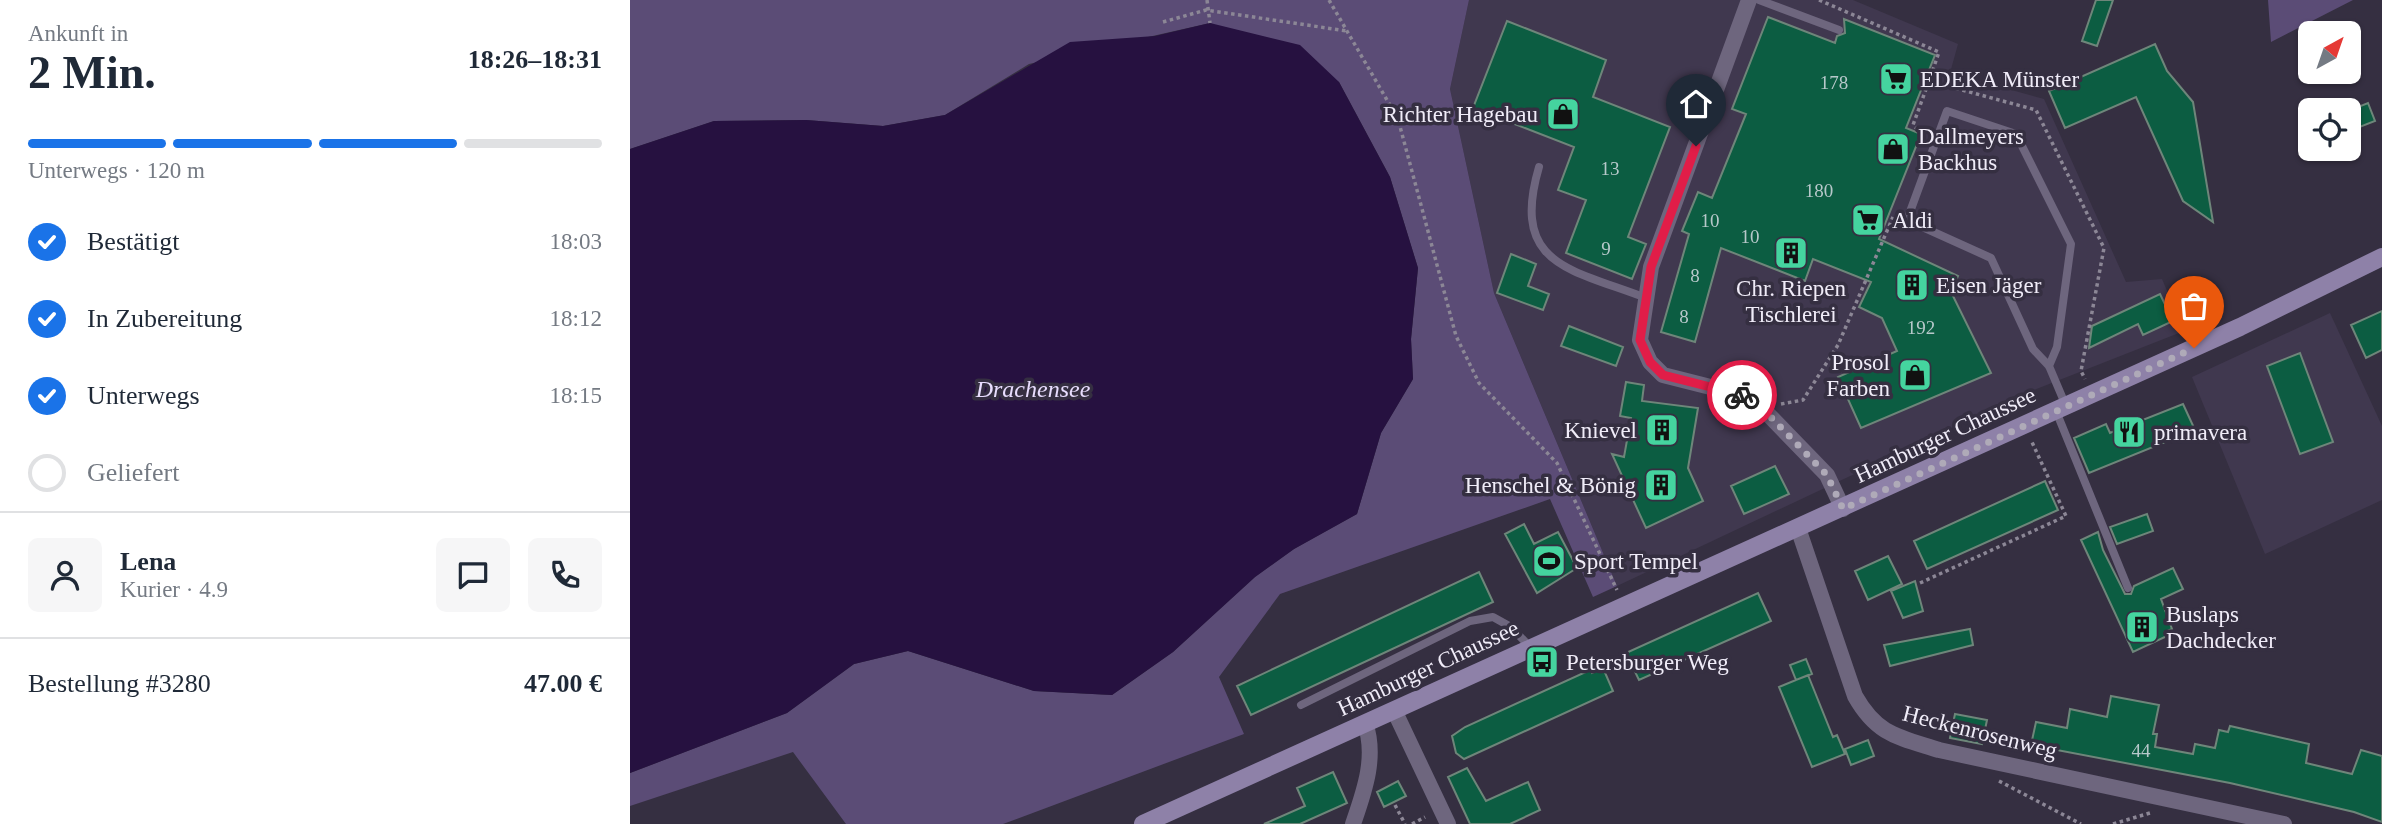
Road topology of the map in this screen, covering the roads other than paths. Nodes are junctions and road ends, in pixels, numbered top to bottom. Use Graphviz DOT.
graph roads {
  1 [pos="1749,0"];
  2 [pos="1759,0"];
  3 [pos="1839,30"];
  4 [pos="1539,167"];
  5 [pos="2382,257"];
  6 [pos="1646,298"];
  7 [pos="2049,366"];
  8 [pos="2061,408"];
  9 [pos="1843,509"];
  10 [pos="1798,528"];
  11 [pos="2128,588"];
  12 [pos="1531,648"];
  13 [pos="1301,705"];
  14 [pos="1394,710"];
  15 [pos="1366,723"];
  16 [pos="1143,824"];
  17 [pos="1353,824"];
  18 [pos="1448,824"];
  19 [pos="2284,824"];
  1 -- 6 [label="street"];
  2 -- 3 [label="lane"];
  4 -- 6 [label="lane"];
  5 -- 8 [label="main road, Hamburger Chaussee"];
  6 -- 9 [label="street"];
  7 -- 7 [label="lane"];
  7 -- 8 [label="lane"];
  8 -- 9 [label="main road, Hamburger Chaussee"];
  8 -- 11 [label="lane"];
  9 -- 10 [label="main road, Hamburger Chaussee"];
  10 -- 12 [label="main road, Hamburger Chaussee"];
  10 -- 19 [label="street, Heckenrosenweg"];
  12 -- 13 [label="lane"];
  12 -- 14 [label="main road, Hamburger Chaussee"];
  14 -- 15 [label="main road, Hamburger Chaussee"];
  14 -- 18 [label="street"];
  15 -- 16 [label="main road, Hamburger Chaussee"];
  15 -- 17 [label="street"];
}
